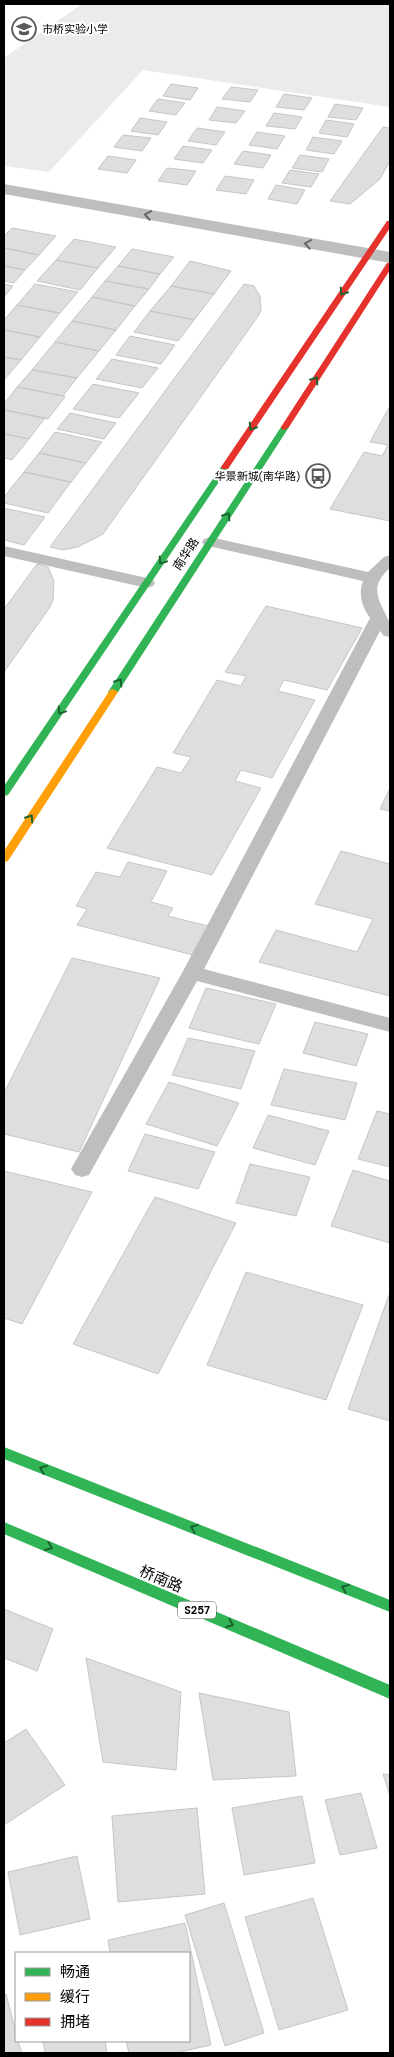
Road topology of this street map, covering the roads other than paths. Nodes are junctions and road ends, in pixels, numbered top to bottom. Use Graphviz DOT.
graph roads {
  1 [pos="4,189"];
  2 [pos="4,204"];
  3 [pos="390,223"];
  4 [pos="364,261"];
  5 [pos="388,265"];
  6 [pos="210,542"];
  7 [pos="4,551"];
  8 [pos="390,560"];
  9 [pos="372,578"];
  10 [pos="147,583"];
  11 [pos="384,626"];
  12 [pos="4,793"];
  13 [pos="4,859"];
  14 [pos="192,973"];
  15 [pos="390,1025"];
  16 [pos="82,1169"];
  17 [pos="4,1453"];
  18 [pos="4,1528"];
  19 [pos="390,1606"];
  20 [pos="390,1692"];
  4 -- 1 [label="street, one-way"];
  2 -- 4 [label="street"];
  3 -- 4 [label="street, 南华路"];
  4 -- 5 [label="street"];
  4 -- 10 [label="street, 南华路, one-way"];
  6 -- 5 [label="street, 南华路, one-way"];
  6 -- 9 [label="lane"];
  13 -- 6 [label="street, 南华路, one-way"];
  7 -- 10 [label="lane"];
  8 -- 9 [label="lane"];
  9 -- 11 [label="lane"];
  10 -- 12 [label="street, 南华路, one-way"];
  11 -- 14 [label="lane"];
  14 -- 15 [label="lane"];
  14 -- 16 [label="lane"];
  19 -- 17 [label="street, one-way"];
  18 -- 20 [label="street, 桥南路 / S257, one-way"];
}
